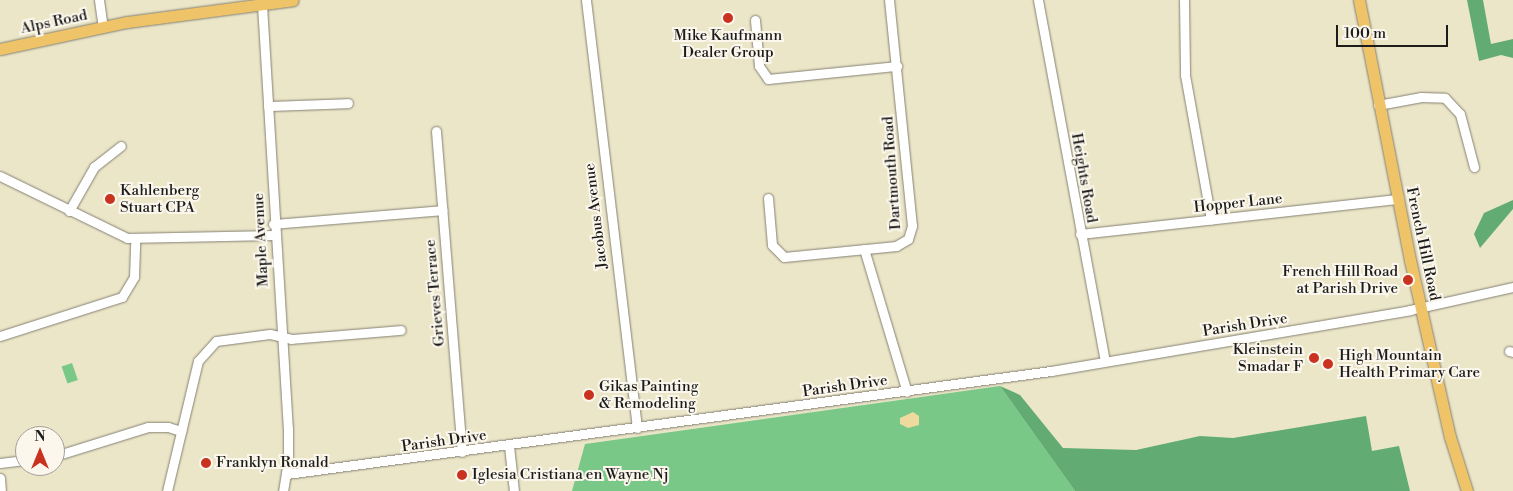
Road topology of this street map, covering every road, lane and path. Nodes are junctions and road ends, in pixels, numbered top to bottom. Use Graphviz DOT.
graph roads {
  1 [pos="99,0"];
  2 [pos="293,0"];
  3 [pos="586,0"];
  4 [pos="889,0"];
  5 [pos="1038,0"];
  6 [pos="1184,0"];
  7 [pos="1359,0"];
  8 [pos="262,5"];
  9 [pos="755,20"];
  10 [pos="103,27"];
  11 [pos="0,49"];
  12 [pos="897,66"];
  13 [pos="348,103"];
  14 [pos="1378,105"];
  15 [pos="268,106"];
  16 [pos="436,131"];
  17 [pos="121,146"];
  18 [pos="1474,167"];
  19 [pos="0,176"];
  20 [pos="768,198"];
  21 [pos="1398,199"];
  22 [pos="442,210"];
  23 [pos="69,212"];
  24 [pos="1211,220"];
  25 [pos="273,224"];
  26 [pos="1080,234"];
  27 [pos="274,235"];
  28 [pos="135,239"];
  29 [pos="864,249"];
  30 [pos="1513,287"];
  31 [pos="1421,308"];
  32 [pos="401,330"];
  33 [pos="0,336"];
  34 [pos="281,337"];
  35 [pos="1105,360"];
  36 [pos="908,392"];
  37 [pos="637,428"];
  38 [pos="180,431"];
  39 [pos="509,446"];
  40 [pos="462,452"];
  41 [pos="65,453"];
  42 [pos="15,461"];
  43 [pos="0,463"];
  44 [pos="287,474"];
  45 [pos="0,478"];
  46 [pos="1467,490"];
  47 [pos="1,491"];
  48 [pos="167,491"];
  49 [pos="283,491"];
  50 [pos="514,491"];
  1 -- 10 [label="street"];
  2 -- 8 [label="main road, Alps Road"];
  3 -- 37 [label="street, Jacobus Avenue"];
  4 -- 12 [label="street, Dartmouth Road"];
  5 -- 26 [label="street, Heights Road"];
  6 -- 24 [label="street"];
  7 -- 14 [label="main road, French Hill Road"];
  8 -- 10 [label="main road, Alps Road"];
  8 -- 15 [label="street, Maple Avenue"];
  9 -- 12 [label="street"];
  10 -- 11 [label="main road, Alps Road"];
  12 -- 29 [label="street, Dartmouth Road"];
  13 -- 15 [label="street"];
  14 -- 18 [label="street"];
  14 -- 21 [label="main road, French Hill Road"];
  15 -- 25 [label="street, Maple Avenue"];
  16 -- 22 [label="street, Grieves Terrace"];
  17 -- 23 [label="street"];
  19 -- 23 [label="street"];
  20 -- 29 [label="street, Dartmouth Road"];
  21 -- 24 [label="street, Hopper Lane"];
  21 -- 31 [label="main road, French Hill Road"];
  22 -- 25 [label="street"];
  22 -- 40 [label="street, Grieves Terrace"];
  23 -- 28 [label="street"];
  24 -- 26 [label="street, Hopper Lane"];
  25 -- 27 [label="street, Maple Avenue"];
  26 -- 35 [label="street, Heights Road"];
  27 -- 28 [label="street"];
  27 -- 34 [label="street, Maple Avenue"];
  28 -- 33 [label="street"];
  29 -- 36 [label="street"];
  30 -- 31 [label="street, Parish Drive"];
  31 -- 35 [label="street, Parish Drive"];
  31 -- 46 [label="main road, French Hill Road"];
  32 -- 34 [label="street"];
  34 -- 38 [label="street"];
  34 -- 44 [label="street, Maple Avenue"];
  35 -- 36 [label="street, Parish Drive"];
  36 -- 37 [label="street, Parish Drive"];
  37 -- 39 [label="street, Parish Drive"];
  38 -- 41 [label="street"];
  38 -- 48 [label="street"];
  39 -- 40 [label="street, Parish Drive"];
  39 -- 50 [label="street"];
  40 -- 44 [label="street, Parish Drive"];
  42 -- 43 [label="street"];
  44 -- 49 [label="street"];
  45 -- 47 [label="street"];
}
